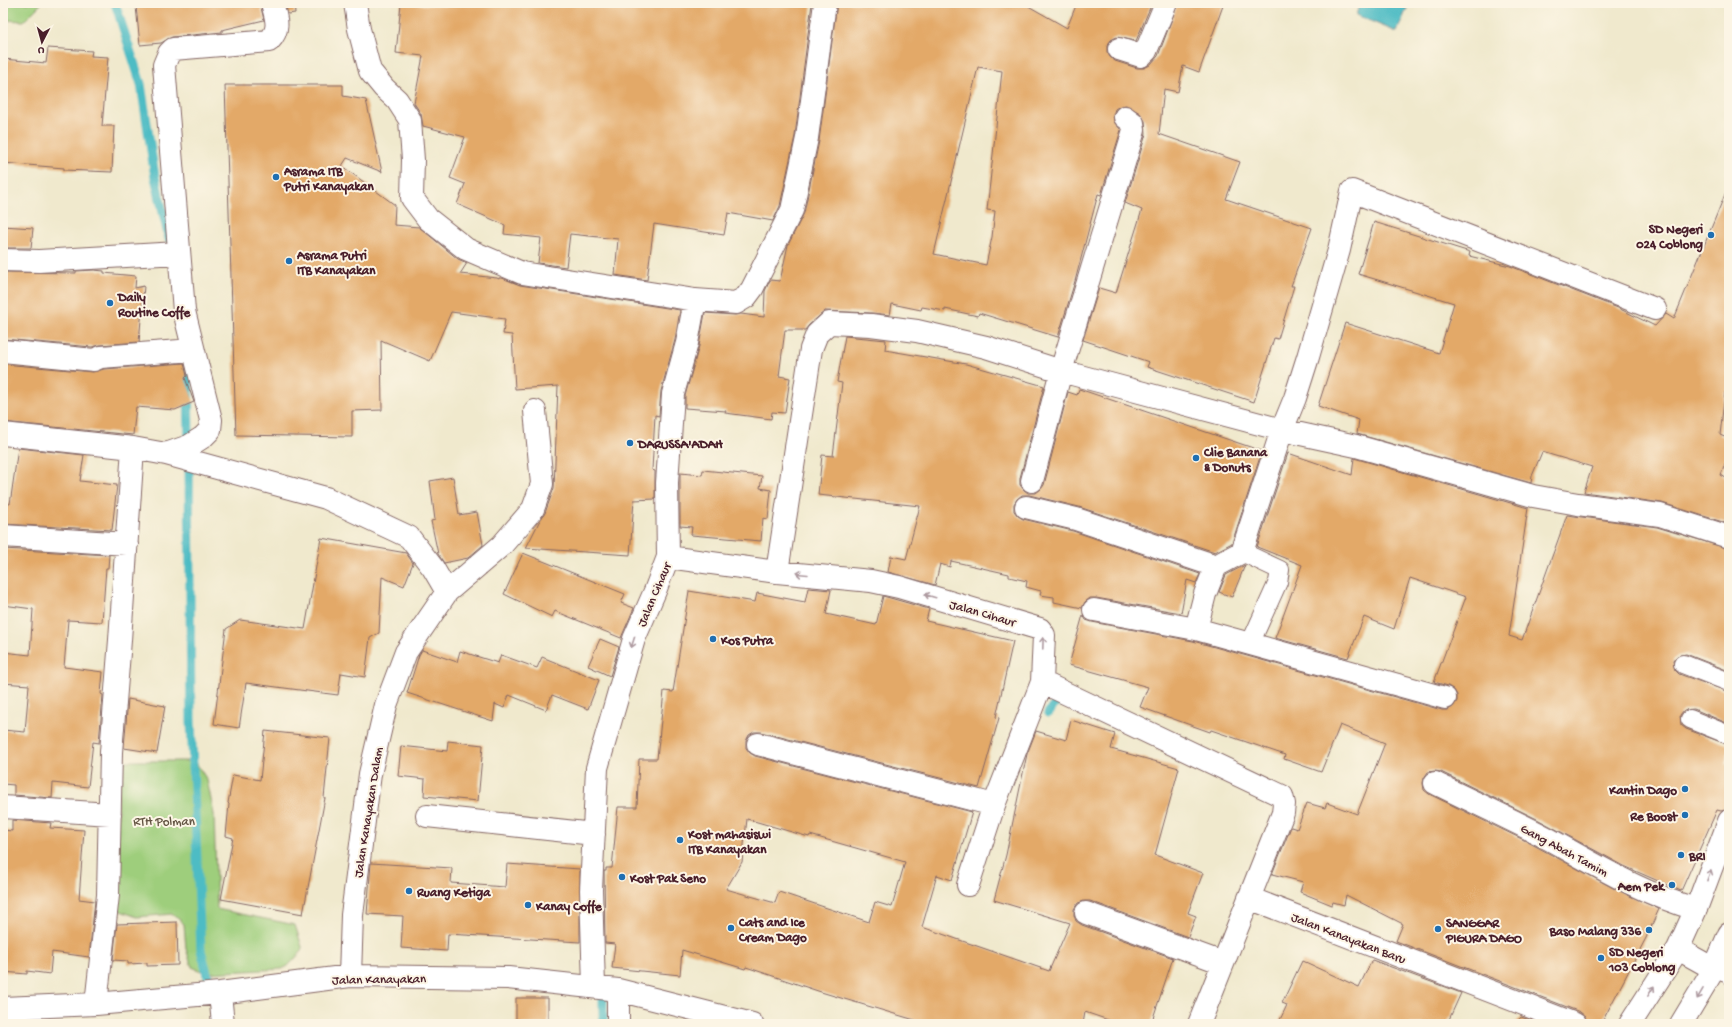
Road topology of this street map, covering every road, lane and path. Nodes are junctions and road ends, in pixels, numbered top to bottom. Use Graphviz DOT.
graph roads {
  1 [pos="272,3"];
  2 [pos="355,3"];
  3 [pos="825,3"];
  4 [pos="1166,3"];
  5 [pos="1119,49"];
  6 [pos="1125,117"];
  7 [pos="178,253"];
  8 [pos="3,260"];
  9 [pos="695,300"];
  10 [pos="1655,309"];
  11 [pos="194,350"];
  12 [pos="3,351"];
  13 [pos="1061,371"];
  14 [pos="535,411"];
  15 [pos="1282,430"];
  16 [pos="3,434"];
  17 [pos="133,448"];
  18 [pos="166,454"];
  19 [pos="1032,481"];
  20 [pos="1026,507"];
  21 [pos="3,536"];
  22 [pos="1729,537"];
  23 [pos="127,544"];
  24 [pos="1242,552"];
  25 [pos="668,557"];
  26 [pos="1216,566"];
  27 [pos="777,572"];
  28 [pos="447,592"];
  29 [pos="1094,610"];
  30 [pos="1196,629"];
  31 [pos="1250,644"];
  32 [pos="1683,664"];
  33 [pos="1042,682"];
  34 [pos="1729,682"];
  35 [pos="1445,698"];
  36 [pos="1690,719"];
  37 [pos="1729,735"];
  38 [pos="758,744"];
  39 [pos="1435,783"];
  40 [pos="994,805"];
  41 [pos="3,808"];
  42 [pos="110,814"];
  43 [pos="428,816"];
  44 [pos="1729,821"];
  45 [pos="594,834"];
  46 [pos="968,885"];
  47 [pos="1249,898"];
  48 [pos="1696,909"];
  49 [pos="1086,913"];
  50 [pos="1729,934"];
  51 [pos="1678,949"];
  52 [pos="1223,963"];
  53 [pos="1722,971"];
  54 [pos="350,976"];
  55 [pos="594,986"];
  56 [pos="618,990"];
  57 [pos="220,993"];
  58 [pos="96,1004"];
  59 [pos="3,1008"];
  60 [pos="223,1024"];
  61 [pos="618,1024"];
  62 [pos="752,1024"];
  63 [pos="1199,1024"];
  64 [pos="1575,1024"];
  65 [pos="1630,1024"];
  66 [pos="1681,1024"];
  1 -- 7 [label="street"];
  2 -- 9 [label="street"];
  3 -- 9 [label="street"];
  4 -- 5 [label="street"];
  6 -- 13 [label="street"];
  7 -- 8 [label="street"];
  7 -- 11 [label="street"];
  9 -- 25 [label="street"];
  10 -- 15 [label="street"];
  11 -- 12 [label="street"];
  11 -- 18 [label="street"];
  13 -- 15 [label="street"];
  13 -- 19 [label="street"];
  13 -- 27 [label="street"];
  14 -- 28 [label="street, Jalan Kanayakan Dalam"];
  15 -- 22 [label="street"];
  15 -- 24 [label="street"];
  16 -- 17 [label="street"];
  17 -- 18 [label="street"];
  17 -- 23 [label="street"];
  18 -- 28 [label="street"];
  20 -- 26 [label="street"];
  21 -- 23 [label="street"];
  23 -- 42 [label="street"];
  24 -- 26 [label="street"];
  24 -- 31 [label="lane"];
  25 -- 27 [label="street, Jalan Cihaur"];
  25 -- 45 [label="street, Jalan Cihaur, one-way"];
  26 -- 30 [label="street"];
  33 -- 27 [label="street, Jalan Cihaur, one-way"];
  28 -- 54 [label="street, Jalan Kanayakan Dalam"];
  29 -- 30 [label="street"];
  30 -- 31 [label="street"];
  31 -- 35 [label="street"];
  32 -- 34 [label="lane"];
  33 -- 40 [label="street, Jalan Cihaur"];
  33 -- 47 [label="street"];
  36 -- 37 [label="lane"];
  38 -- 40 [label="street"];
  39 -- 48 [label="street, Gang Abah Tamim"];
  40 -- 46 [label="street, Jalan Cihaur"];
  41 -- 42 [label="street"];
  42 -- 58 [label="street"];
  43 -- 45 [label="street"];
  48 -- 44 [label="street, one-way"];
  45 -- 55 [label="street, Jalan Cihaur"];
  47 -- 52 [label="street"];
  47 -- 64 [label="street, Jalan Kanayakan Baru"];
  48 -- 51 [label="street"];
  49 -- 52 [label="street"];
  50 -- 53 [label="street"];
  51 -- 53 [label="street"];
  65 -- 51 [label="street, one-way"];
  52 -- 63 [label="street"];
  53 -- 66 [label="street, one-way"];
  54 -- 55 [label="street, Jalan Kanayakan"];
  54 -- 57 [label="street, Jalan Kanayakan"];
  55 -- 56 [label="street, Jalan Kanayakan"];
  56 -- 61 [label="street"];
  56 -- 62 [label="street, Jalan Kanayakan"];
  57 -- 58 [label="street, Jalan Kanayakan"];
  57 -- 60 [label="street"];
  58 -- 59 [label="street, Jalan Kanayakan"];
}
